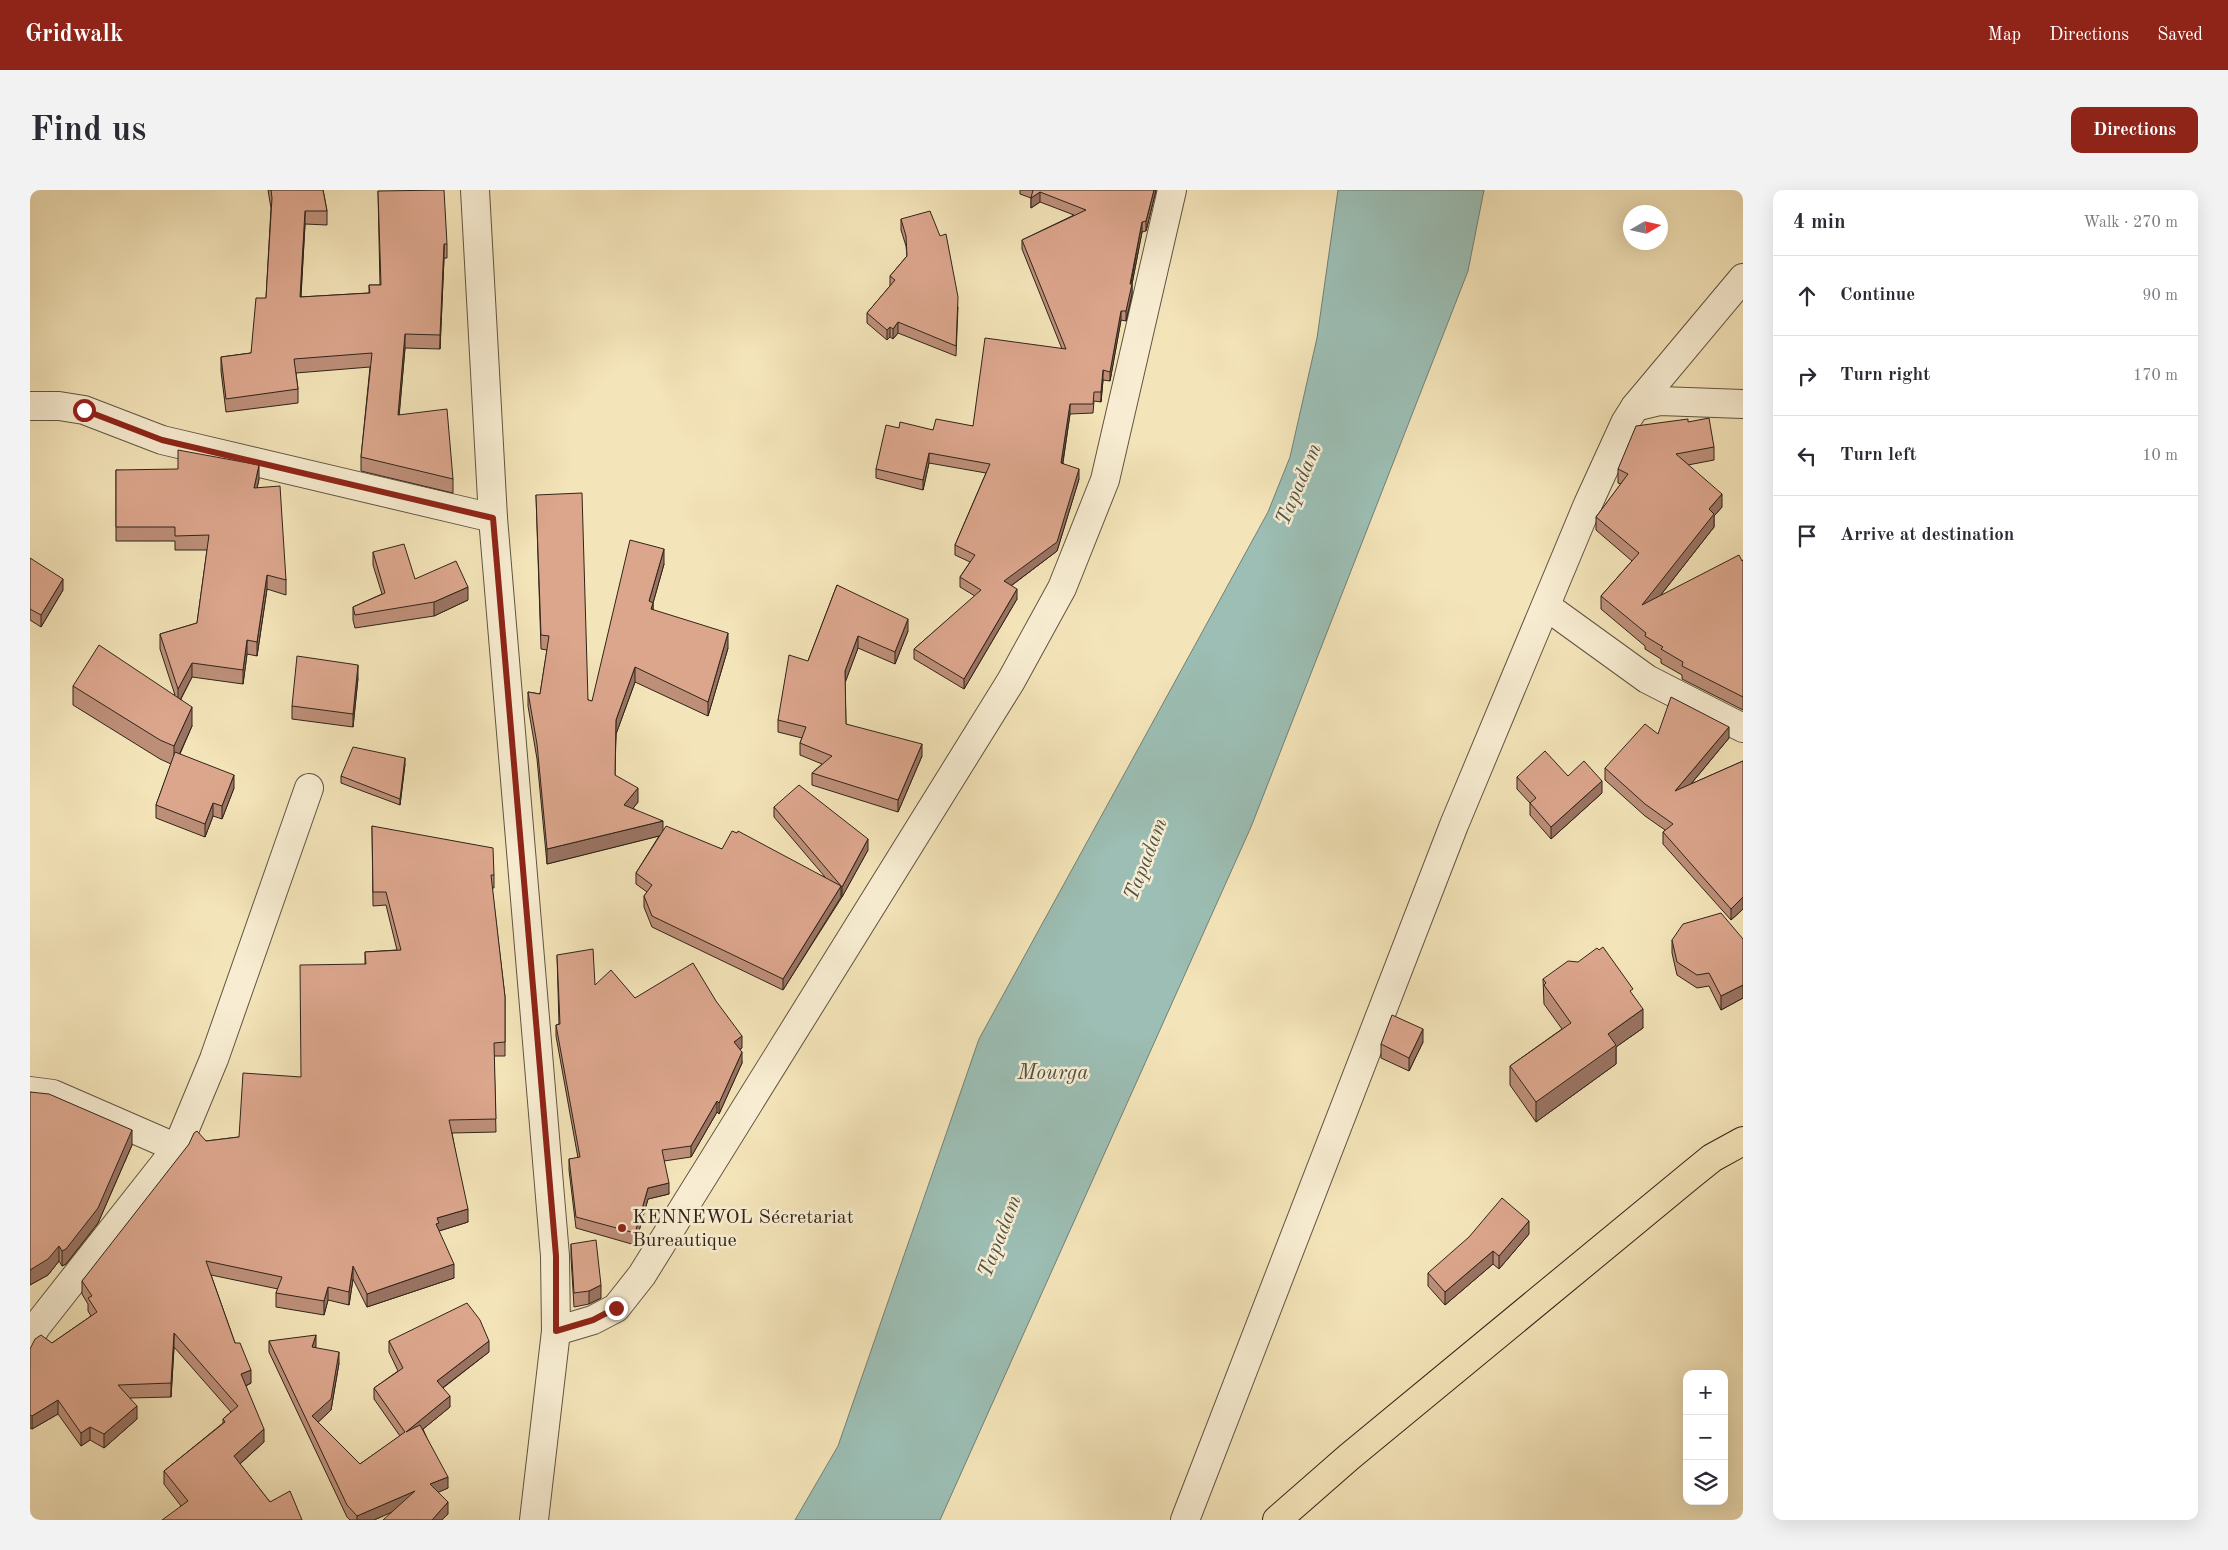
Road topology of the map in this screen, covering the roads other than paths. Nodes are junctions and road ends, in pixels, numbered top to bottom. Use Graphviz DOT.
graph roads {
  1 [pos="474,190"];
  2 [pos="1172,190"];
  3 [pos="1743,278"];
  4 [pos="1743,404"];
  5 [pos="30,406"];
  6 [pos="1636,407"];
  7 [pos="493,518"];
  8 [pos="1546,606"];
  9 [pos="1743,728"];
  10 [pos="309,788"];
  11 [pos="30,1091"];
  12 [pos="1743,1141"];
  13 [pos="177,1148"];
  14 [pos="556,1331"];
  15 [pos="30,1338"];
  16 [pos="534,1520"];
  17 [pos="1186,1520"];
  18 [pos="1276,1520"];
  1 -- 7 [label="street"];
  2 -- 14 [label="street"];
  3 -- 6 [label="street"];
  4 -- 6 [label="street"];
  5 -- 7 [label="street"];
  6 -- 8 [label="street"];
  7 -- 14 [label="street"];
  8 -- 9 [label="street"];
  8 -- 17 [label="street"];
  10 -- 13 [label="street"];
  11 -- 13 [label="street"];
  12 -- 18 [label="main road"];
  13 -- 15 [label="street"];
  14 -- 16 [label="street"];
}
